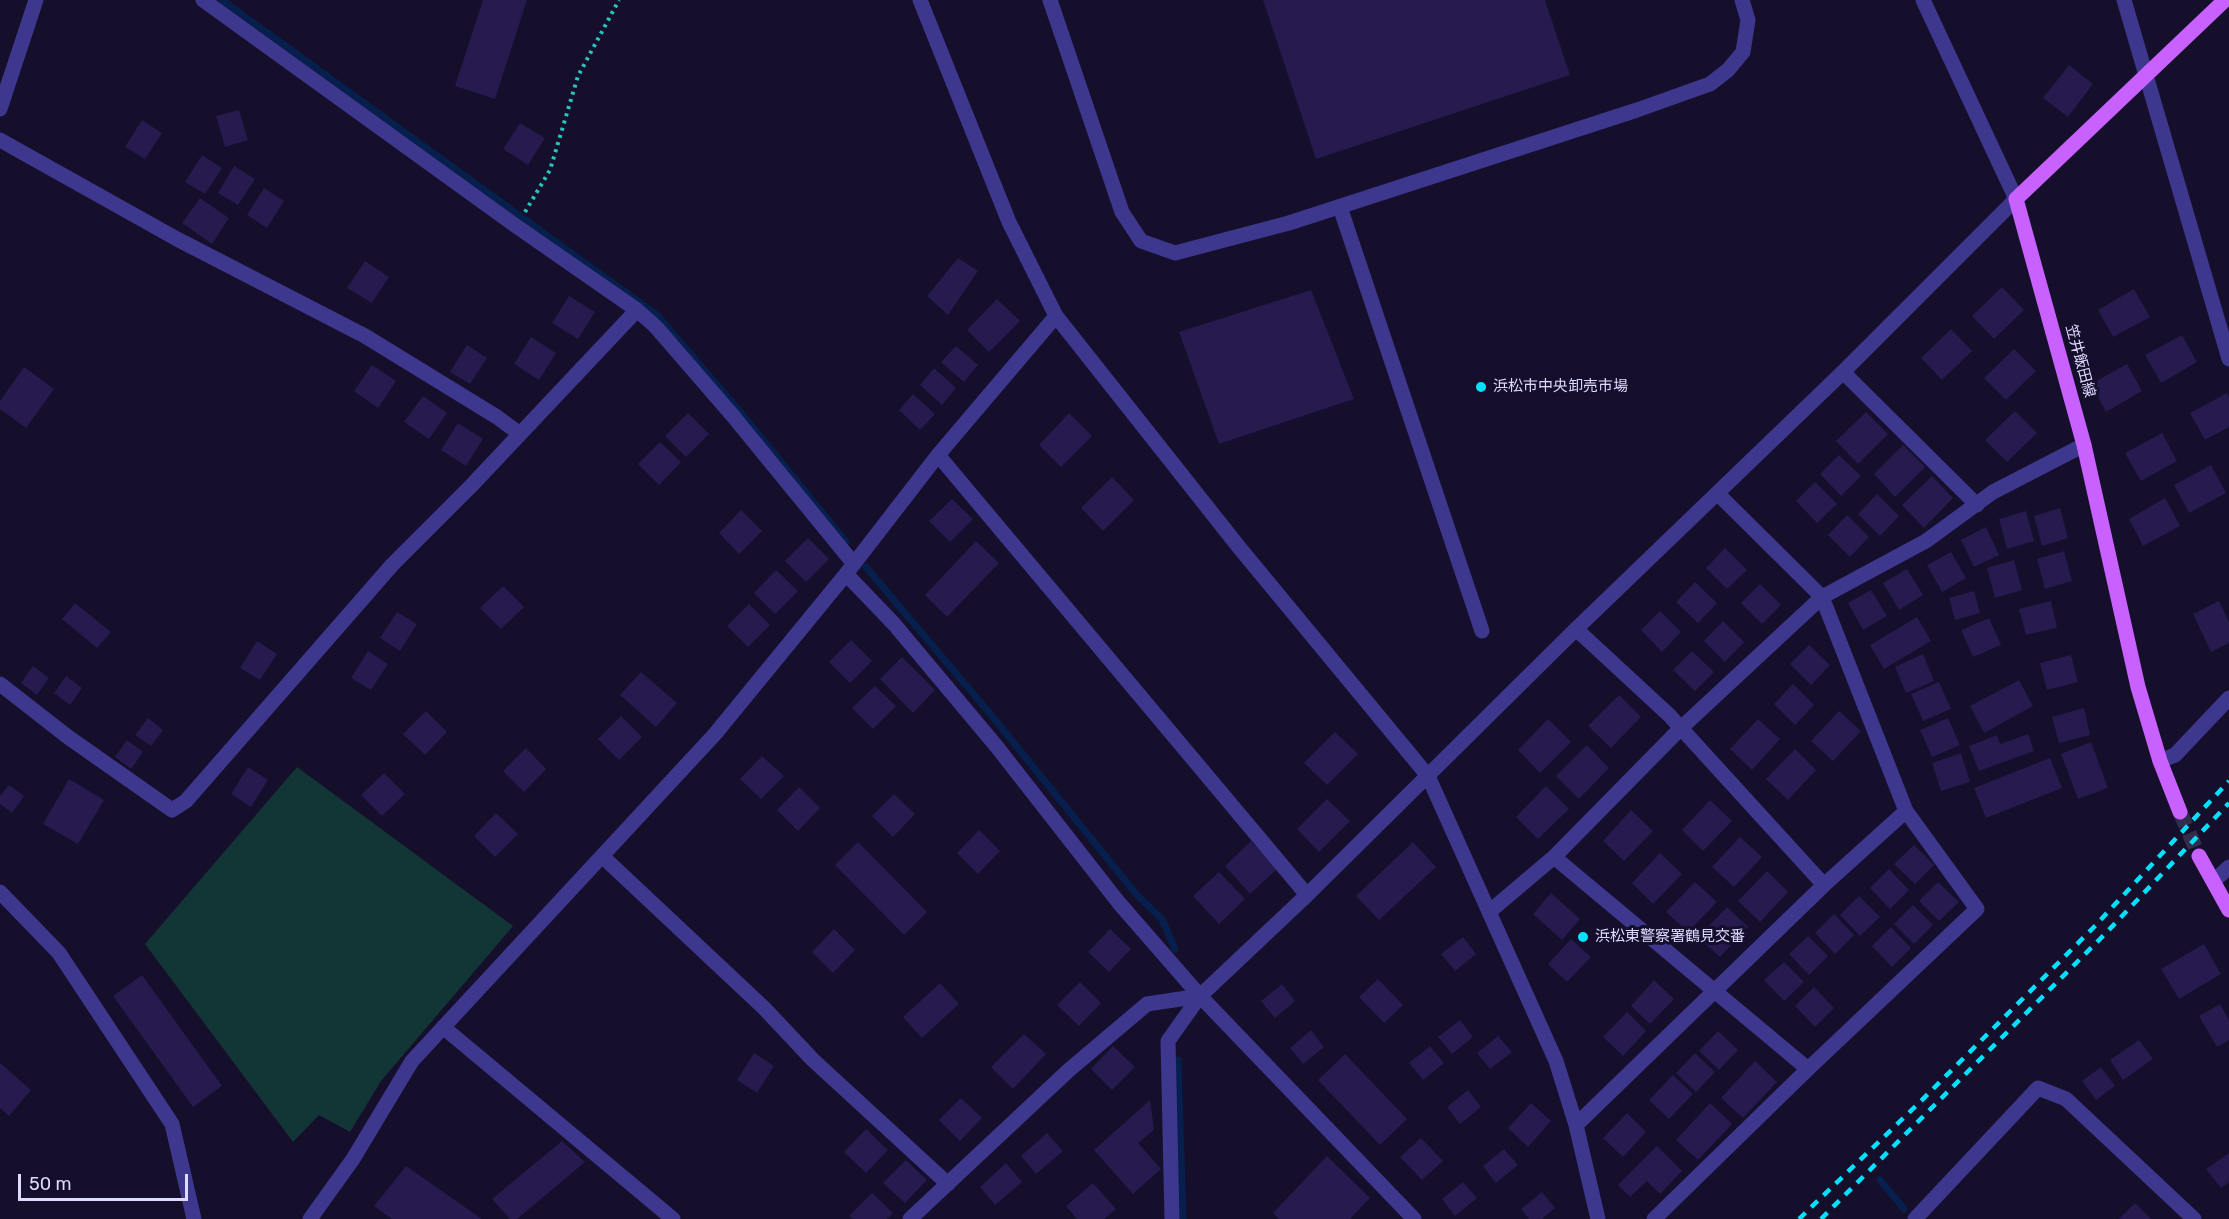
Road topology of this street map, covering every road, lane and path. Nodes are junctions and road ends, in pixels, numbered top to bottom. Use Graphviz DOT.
graph roads {
  1 [pos="36,0"];
  2 [pos="203,0"];
  3 [pos="619,0"];
  4 [pos="920,0"];
  5 [pos="1050,0"];
  6 [pos="1742,0"];
  7 [pos="1923,0"];
  8 [pos="2124,0"];
  9 [pos="2225,0"];
  10 [pos="2146,75"];
  11 [pos="0,109"];
  12 [pos="0,140"];
  13 [pos="2016,199"];
  14 [pos="1340,207"];
  15 [pos="516,226"];
  16 [pos="637,310"];
  17 [pos="1056,316"];
  18 [pos="2229,359"];
  19 [pos="1843,372"];
  20 [pos="520,434"];
  21 [pos="2084,445"];
  22 [pos="938,455"];
  23 [pos="1718,494"];
  24 [pos="1977,504"];
  25 [pos="850,569"];
  26 [pos="1822,597"];
  27 [pos="1576,629"];
  28 [pos="1482,632"];
  29 [pos="0,684"];
  30 [pos="2229,698"];
  31 [pos="1681,728"];
  32 [pos="2160,760"];
  33 [pos="1428,776"];
  34 [pos="1906,811"];
  35 [pos="2180,812"];
  36 [pos="602,856"];
  37 [pos="2199,856"];
  38 [pos="1554,857"];
  39 [pos="2229,867"];
  40 [pos="2214,881"];
  41 [pos="1824,885"];
  42 [pos="0,892"];
  43 [pos="1307,896"];
  44 [pos="2229,910"];
  45 [pos="1489,912"];
  46 [pos="1715,991"];
  47 [pos="1200,996"];
  48 [pos="442,1028"];
  49 [pos="1808,1069"];
  50 [pos="1576,1125"];
  51 [pos="948,1184"];
  52 [pos="670,1218"];
  53 [pos="194,1219"];
  54 [pos="310,1219"];
  55 [pos="910,1219"];
  56 [pos="1172,1219"];
  57 [pos="1414,1219"];
  58 [pos="1598,1219"];
  59 [pos="1654,1219"];
  60 [pos="1915,1219"];
  61 [pos="2194,1219"];
  1 -- 11 [label="street"];
  2 -- 15 [label="street"];
  3 -- 15 [label="path"];
  4 -- 17 [label="street"];
  5 -- 14 [label="street"];
  6 -- 14 [label="street"];
  7 -- 13 [label="street"];
  8 -- 10 [label="street"];
  9 -- 10 [label="main road"];
  10 -- 13 [label="main road"];
  10 -- 18 [label="street"];
  12 -- 20 [label="street"];
  13 -- 19 [label="street"];
  13 -- 21 [label="main road, 笠井飯田線"];
  14 -- 28 [label="street"];
  15 -- 16 [label="street"];
  16 -- 20 [label="street"];
  16 -- 25 [label="street"];
  17 -- 22 [label="street"];
  17 -- 33 [label="street"];
  19 -- 23 [label="street"];
  19 -- 24 [label="street"];
  20 -- 29 [label="street"];
  21 -- 24 [label="street"];
  21 -- 32 [label="main road, 笠井飯田線"];
  22 -- 25 [label="street"];
  22 -- 43 [label="street"];
  23 -- 26 [label="street"];
  23 -- 27 [label="street"];
  24 -- 26 [label="street"];
  25 -- 36 [label="street"];
  25 -- 47 [label="street"];
  26 -- 31 [label="street"];
  26 -- 34 [label="street"];
  27 -- 31 [label="street"];
  27 -- 33 [label="street"];
  30 -- 32 [label="street"];
  31 -- 38 [label="street"];
  31 -- 41 [label="street"];
  32 -- 35 [label="main road, 笠井飯田線"];
  33 -- 43 [label="street"];
  33 -- 45 [label="street"];
  34 -- 41 [label="street"];
  34 -- 49 [label="street"];
  36 -- 48 [label="street"];
  36 -- 51 [label="street"];
  37 -- 40 [label="main road"];
  38 -- 45 [label="street"];
  38 -- 46 [label="street"];
  39 -- 40 [label="street"];
  40 -- 44 [label="main road"];
  41 -- 46 [label="street"];
  42 -- 53 [label="street"];
  43 -- 47 [label="street"];
  45 -- 50 [label="street"];
  46 -- 49 [label="street"];
  46 -- 50 [label="street"];
  47 -- 51 [label="street"];
  47 -- 56 [label="street"];
  47 -- 57 [label="street"];
  48 -- 52 [label="street"];
  48 -- 54 [label="street"];
  49 -- 59 [label="street"];
  50 -- 58 [label="street"];
  51 -- 55 [label="street"];
  60 -- 61 [label="street"];
}
